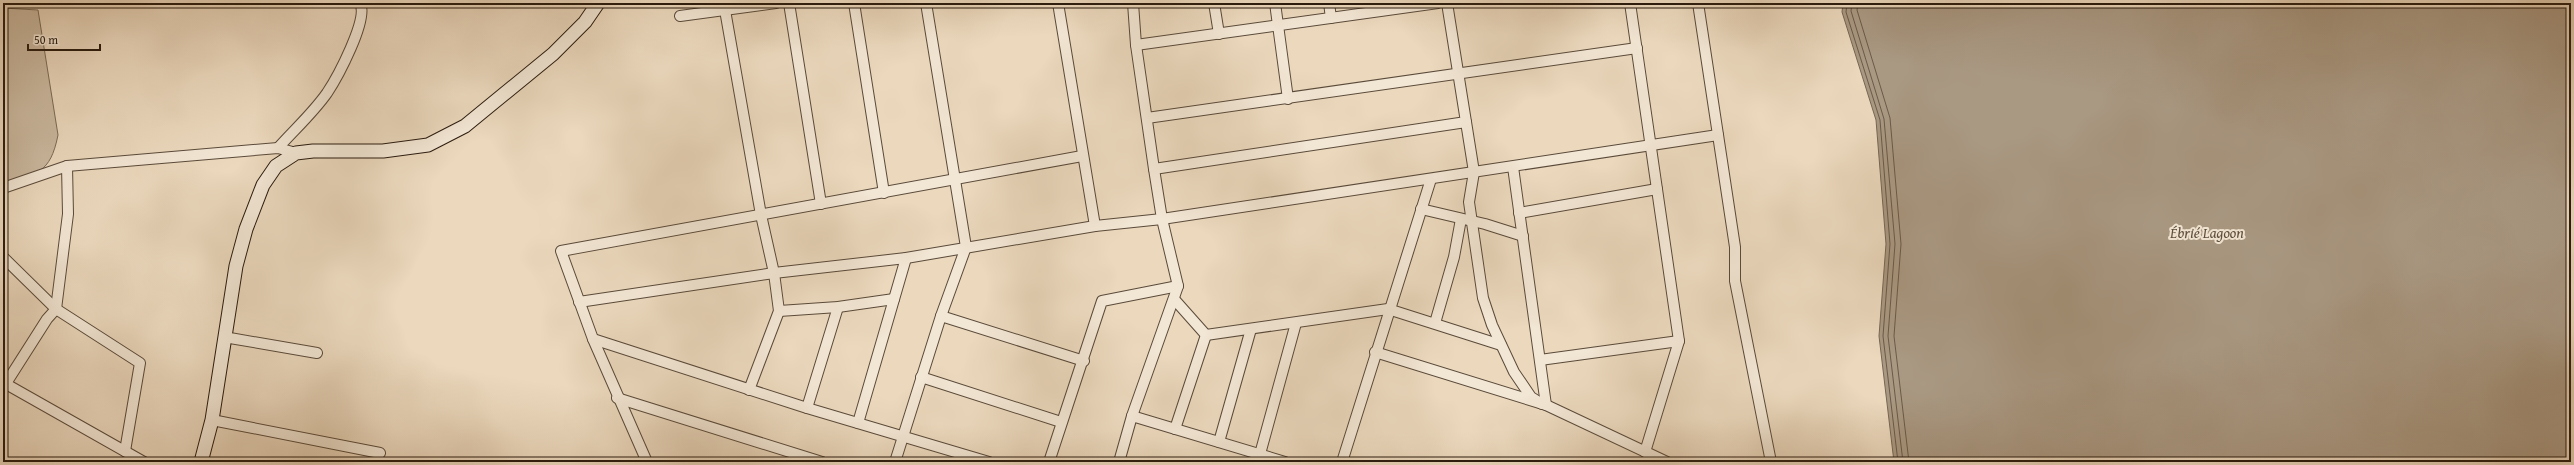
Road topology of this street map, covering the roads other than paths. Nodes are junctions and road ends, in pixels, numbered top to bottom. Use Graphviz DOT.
graph roads {
  1 [pos="360,3"];
  2 [pos="598,3"];
  3 [pos="776,3"];
  4 [pos="789,3"];
  5 [pos="854,3"];
  6 [pos="926,3"];
  7 [pos="1058,3"];
  8 [pos="1133,3"];
  9 [pos="1214,3"];
  10 [pos="1275,3"];
  11 [pos="1329,3"];
  12 [pos="1438,3"];
  13 [pos="1447,3"];
  14 [pos="1630,3"];
  15 [pos="1698,3"];
  16 [pos="1398,6"];
  17 [pos="725,10"];
  18 [pos="680,16"];
  19 [pos="1331,18"];
  20 [pos="1277,25"];
  21 [pos="1218,34"];
  22 [pos="1136,45"];
  23 [pos="1637,48"];
  24 [pos="1459,75"];
  25 [pos="1288,99"];
  26 [pos="1147,118"];
  27 [pos="1466,122"];
  28 [pos="1718,135"];
  29 [pos="1650,145"];
  30 [pos="278,148"];
  31 [pos="296,153"];
  32 [pos="1082,156"];
  33 [pos="68,166"];
  34 [pos="1513,167"];
  35 [pos="1154,169"];
  36 [pos="1474,172"];
  37 [pos="1431,179"];
  38 [pos="955,180"];
  39 [pos="3,188"];
  40 [pos="1657,189"];
  41 [pos="884,192"];
  42 [pos="821,204"];
  43 [pos="1421,209"];
  44 [pos="1519,213"];
  45 [pos="761,215"];
  46 [pos="1162,219"];
  47 [pos="1466,220"];
  48 [pos="1095,226"];
  49 [pos="1523,236"];
  50 [pos="966,247"];
  51 [pos="3,257"];
  52 [pos="906,258"];
  53 [pos="774,273"];
  54 [pos="1178,286"];
  55 [pos="1174,298"];
  56 [pos="894,299"];
  57 [pos="579,302"];
  58 [pos="838,307"];
  59 [pos="56,309"];
  60 [pos="1388,310"];
  61 [pos="779,311"];
  62 [pos="941,316"];
  63 [pos="1296,322"];
  64 [pos="1435,323"];
  65 [pos="1251,329"];
  66 [pos="1206,335"];
  67 [pos="224,337"];
  68 [pos="593,339"];
  69 [pos="1679,341"];
  70 [pos="1501,345"];
  71 [pos="1375,352"];
  72 [pos="317,353"];
  73 [pos="1540,360"];
  74 [pos="1084,361"];
  75 [pos="921,377"];
  76 [pos="4,386"];
  77 [pos="749,390"];
  78 [pos="617,398"];
  79 [pos="1544,405"];
  80 [pos="807,408"];
  81 [pos="1132,416"];
  82 [pos="212,420"];
  83 [pos="1061,422"];
  84 [pos="858,423"];
  85 [pos="1176,429"];
  86 [pos="903,436"];
  87 [pos="1219,442"];
  88 [pos="125,452"];
  89 [pos="1645,452"];
  90 [pos="380,453"];
  91 [pos="1260,454"];
  92 [pos="646,460"];
  93 [pos="1123,461"];
  94 [pos="144,462"];
  95 [pos="201,462"];
  96 [pos="656,462"];
  97 [pos="822,462"];
  98 [pos="895,462"];
  99 [pos="989,462"];
  100 [pos="1049,462"];
  101 [pos="1286,462"];
  102 [pos="1342,462"];
  103 [pos="1667,462"];
  104 [pos="1771,462"];
  1 -- 30 [label="street"];
  2 -- 31 [label="street"];
  3 -- 17 [label="street"];
  4 -- 42 [label="street"];
  5 -- 41 [label="street"];
  6 -- 38 [label="street"];
  7 -- 32 [label="street"];
  8 -- 22 [label="street"];
  9 -- 21 [label="street"];
  10 -- 20 [label="street"];
  11 -- 19 [label="street"];
  12 -- 16 [label="street"];
  13 -- 24 [label="street"];
  14 -- 23 [label="street"];
  15 -- 28 [label="street"];
  16 -- 19 [label="street"];
  17 -- 18 [label="street"];
  17 -- 45 [label="street"];
  19 -- 20 [label="street"];
  20 -- 21 [label="street"];
  20 -- 25 [label="street"];
  21 -- 22 [label="street"];
  22 -- 26 [label="street"];
  23 -- 24 [label="street"];
  23 -- 29 [label="street"];
  24 -- 25 [label="street"];
  24 -- 27 [label="street"];
  25 -- 26 [label="street"];
  26 -- 35 [label="street"];
  27 -- 35 [label="street"];
  27 -- 36 [label="street"];
  28 -- 29 [label="street"];
  28 -- 104 [label="street"];
  29 -- 34 [label="street"];
  29 -- 40 [label="street"];
  30 -- 31 [label="street"];
  30 -- 33 [label="street"];
  31 -- 67 [label="street"];
  32 -- 38 [label="street"];
  32 -- 48 [label="street"];
  33 -- 39 [label="street"];
  33 -- 59 [label="street"];
  34 -- 36 [label="street"];
  34 -- 44 [label="street"];
  35 -- 46 [label="street"];
  36 -- 37 [label="street"];
  36 -- 47 [label="street"];
  37 -- 43 [label="street"];
  37 -- 46 [label="street"];
  38 -- 41 [label="street"];
  38 -- 50 [label="street"];
  40 -- 44 [label="street"];
  40 -- 69 [label="street"];
  41 -- 42 [label="street"];
  42 -- 45 [label="street"];
  43 -- 47 [label="street"];
  43 -- 60 [label="street"];
  44 -- 49 [label="street"];
  45 -- 53 [label="street"];
  45 -- 57 [label="street"];
  46 -- 48 [label="street"];
  46 -- 54 [label="street"];
  47 -- 49 [label="street"];
  47 -- 64 [label="street"];
  47 -- 70 [label="street"];
  48 -- 50 [label="street"];
  49 -- 73 [label="street"];
  50 -- 52 [label="street"];
  50 -- 62 [label="street"];
  51 -- 59 [label="street"];
  52 -- 53 [label="street"];
  52 -- 56 [label="street"];
  53 -- 57 [label="street"];
  53 -- 61 [label="street"];
  54 -- 55 [label="street"];
  54 -- 74 [label="street"];
  55 -- 66 [label="street"];
  55 -- 81 [label="street"];
  56 -- 58 [label="street"];
  56 -- 84 [label="street"];
  57 -- 68 [label="street"];
  58 -- 61 [label="street"];
  58 -- 80 [label="street"];
  59 -- 76 [label="street"];
  59 -- 88 [label="street"];
  60 -- 63 [label="street"];
  60 -- 64 [label="street"];
  60 -- 71 [label="street"];
  61 -- 77 [label="street"];
  62 -- 74 [label="street"];
  62 -- 75 [label="street"];
  63 -- 65 [label="street"];
  63 -- 91 [label="street"];
  64 -- 70 [label="street"];
  65 -- 66 [label="street"];
  65 -- 87 [label="street"];
  66 -- 85 [label="street"];
  67 -- 72 [label="street"];
  67 -- 82 [label="street"];
  68 -- 77 [label="street"];
  68 -- 78 [label="street"];
  69 -- 73 [label="street"];
  69 -- 89 [label="street"];
  70 -- 79 [label="street"];
  71 -- 79 [label="street"];
  71 -- 102 [label="street"];
  73 -- 79 [label="street"];
  74 -- 83 [label="street"];
  75 -- 83 [label="street"];
  75 -- 86 [label="street"];
  76 -- 88 [label="street"];
  77 -- 80 [label="street"];
  78 -- 92 [label="street"];
  78 -- 97 [label="street"];
  79 -- 89 [label="street"];
  80 -- 84 [label="street"];
  81 -- 85 [label="street"];
  81 -- 93 [label="street"];
  82 -- 90 [label="street"];
  82 -- 95 [label="street"];
  83 -- 100 [label="street"];
  84 -- 86 [label="street"];
  85 -- 87 [label="street"];
  86 -- 98 [label="street"];
  86 -- 99 [label="street"];
  87 -- 91 [label="street"];
  88 -- 94 [label="street"];
  89 -- 103 [label="street"];
  91 -- 101 [label="street"];
  92 -- 96 [label="street"];
}
